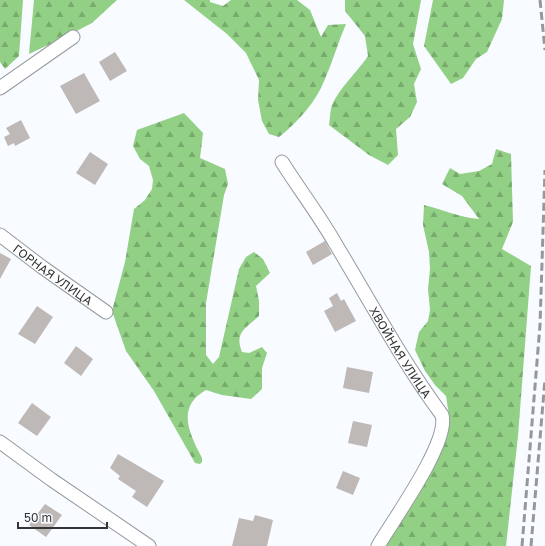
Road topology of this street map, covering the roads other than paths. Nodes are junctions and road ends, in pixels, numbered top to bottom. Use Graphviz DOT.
graph roads {
  1 [pos="73,37"];
  2 [pos="0,88"];
  3 [pos="282,162"];
  4 [pos="0,235"];
  5 [pos="106,312"];
  6 [pos="0,442"];
  7 [pos="149,546"];
  8 [pos="378,546"];
  1 -- 2 [label="street"];
  3 -- 8 [label="street, ХВОЙНАЯ УЛИЦА"];
  4 -- 5 [label="street, ГОРНАЯ УЛИЦА"];
  6 -- 7 [label="street"];
}
